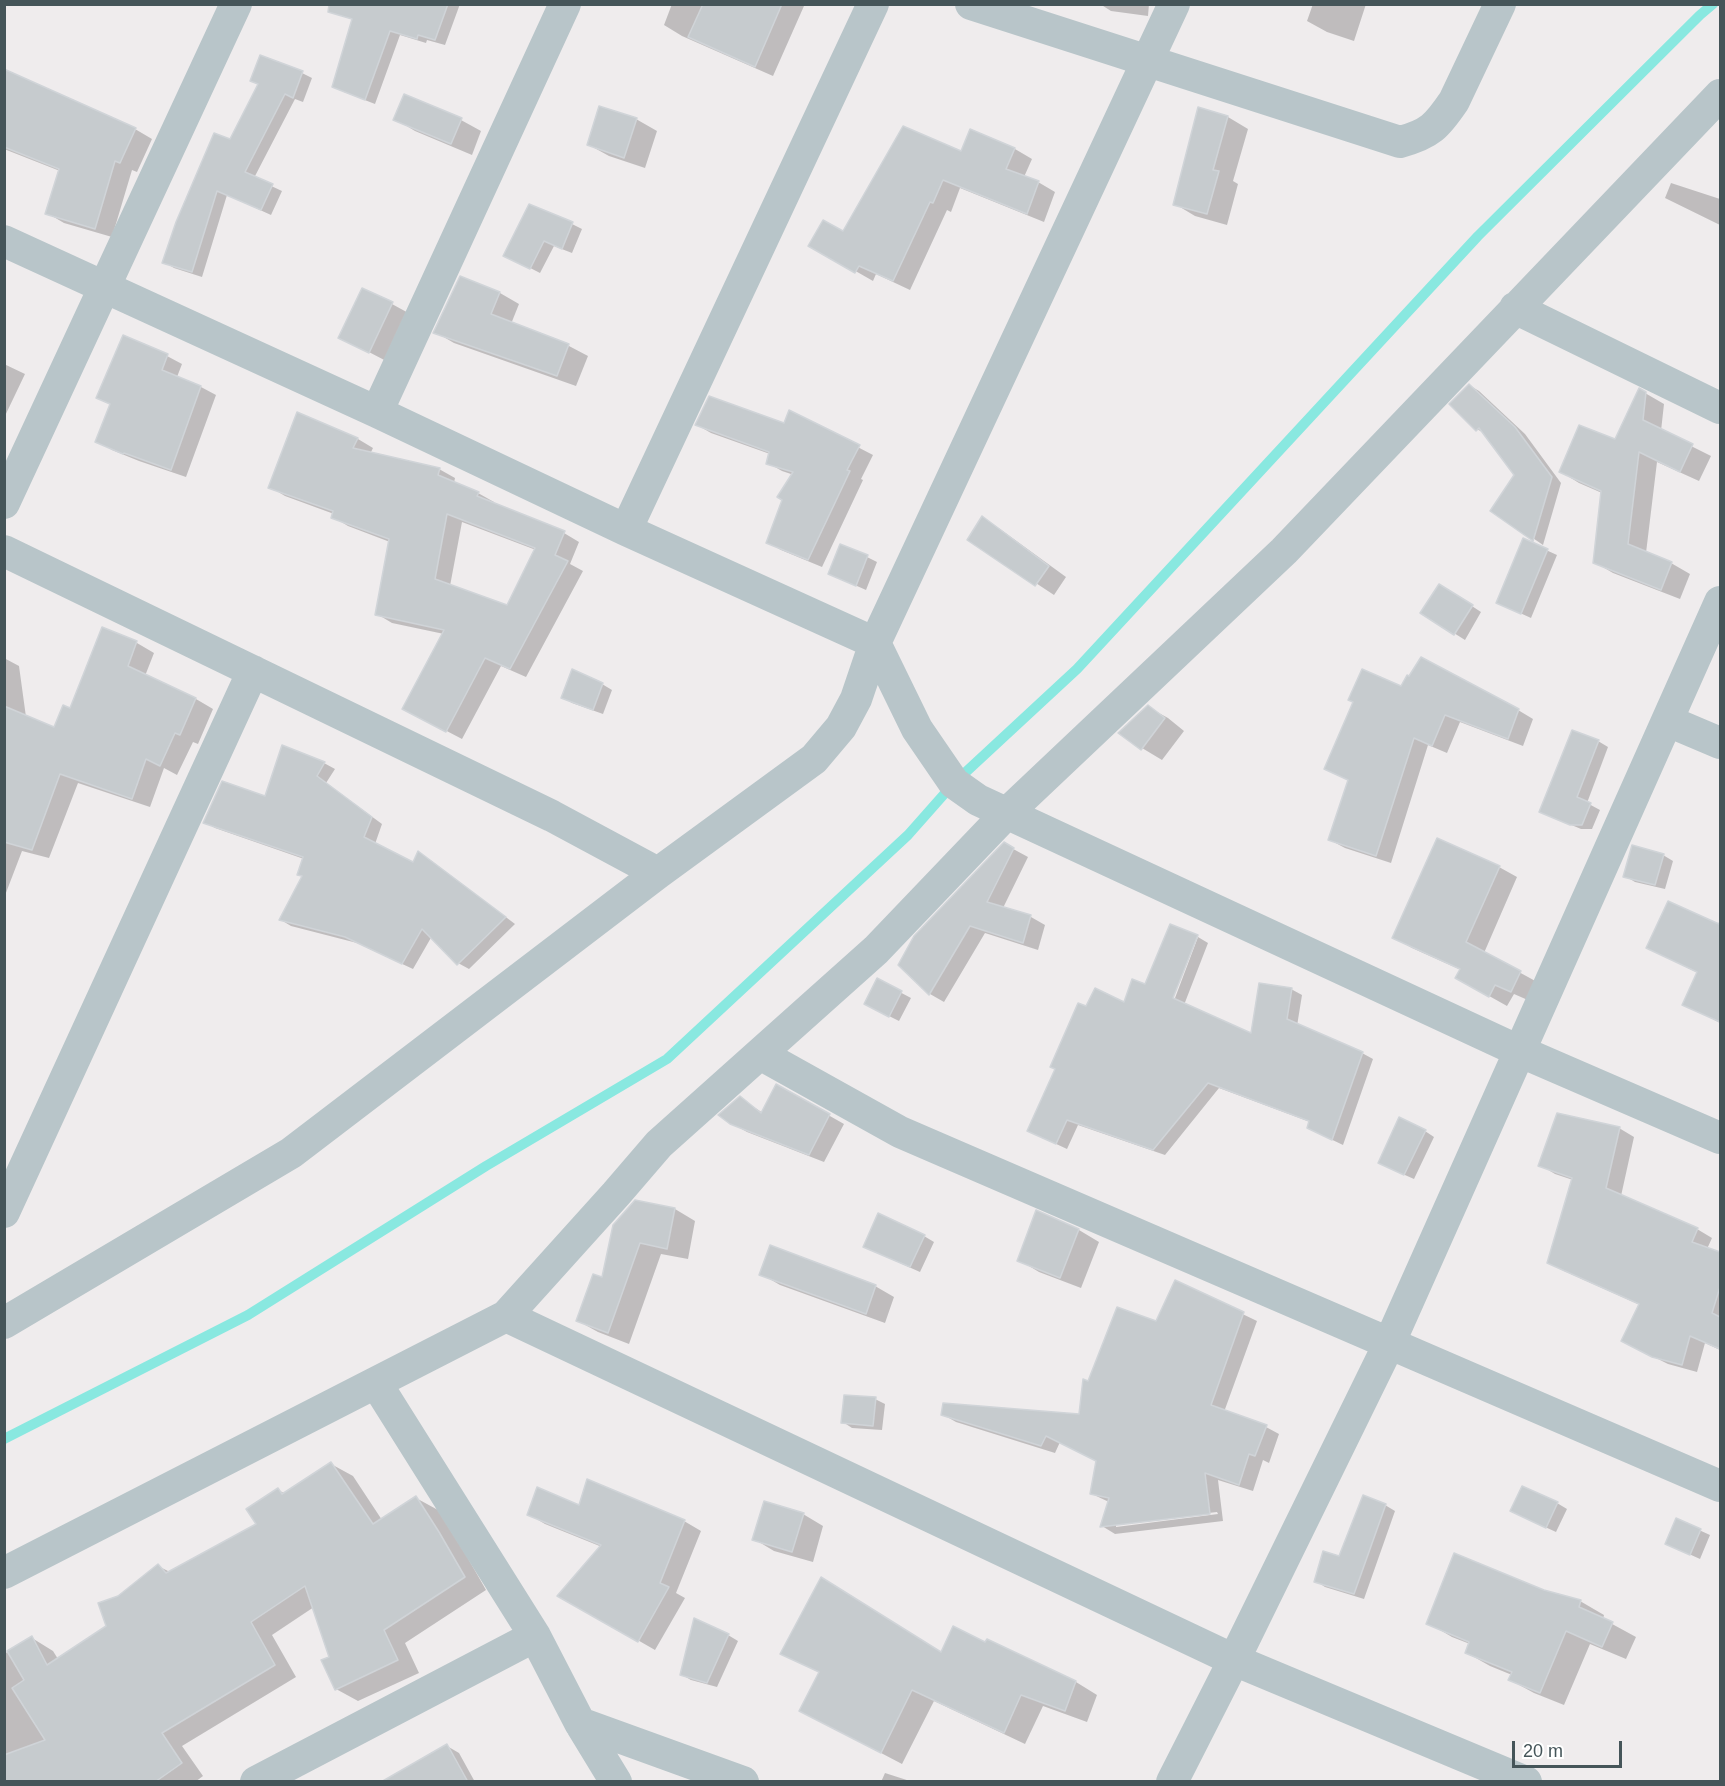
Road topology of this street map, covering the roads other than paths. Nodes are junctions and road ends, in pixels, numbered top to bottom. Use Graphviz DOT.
graph roads {
  1 [pos="236,4"];
  2 [pos="565,4"];
  3 [pos="873,4"];
  4 [pos="971,4"];
  5 [pos="1174,4"];
  6 [pos="1500,4"];
  7 [pos="1148,60"];
  8 [pos="1720,95"];
  9 [pos="4,241"];
  10 [pos="105,288"];
  11 [pos="1515,309"];
  12 [pos="1720,408"];
  13 [pos="377,412"];
  14 [pos="4,503"];
  15 [pos="626,530"];
  16 [pos="4,551"];
  17 [pos="1720,602"];
  18 [pos="875,643"];
  19 [pos="253,671"];
  20 [pos="1668,721"];
  21 [pos="1720,743"];
  22 [pos="1007,813"];
  23 [pos="658,873"];
  24 [pos="1519,1052"];
  25 [pos="760,1054"];
  26 [pos="1720,1138"];
  27 [pos="4,1212"];
  28 [pos="506,1316"];
  29 [pos="4,1323"];
  30 [pos="1389,1344"];
  31 [pos="376,1383"];
  32 [pos="1720,1486"];
  33 [pos="4,1574"];
  34 [pos="535,1636"];
  35 [pos="1234,1660"];
  36 [pos="580,1723"];
  37 [pos="256,1782"];
  38 [pos="616,1782"];
  39 [pos="742,1782"];
  40 [pos="1172,1782"];
  41 [pos="1526,1782"];
  1 -- 10 [label="street"];
  2 -- 13 [label="street"];
  3 -- 15 [label="street"];
  4 -- 7 [label="street"];
  5 -- 7 [label="street"];
  6 -- 7 [label="street"];
  7 -- 18 [label="street"];
  8 -- 11 [label="street"];
  9 -- 10 [label="street"];
  10 -- 13 [label="street"];
  10 -- 14 [label="street"];
  11 -- 12 [label="street"];
  11 -- 22 [label="street"];
  13 -- 15 [label="street"];
  15 -- 18 [label="street"];
  16 -- 19 [label="street"];
  17 -- 20 [label="street"];
  18 -- 22 [label="street"];
  18 -- 23 [label="street"];
  19 -- 23 [label="street"];
  19 -- 27 [label="street"];
  20 -- 21 [label="street"];
  20 -- 24 [label="street"];
  22 -- 24 [label="street"];
  22 -- 25 [label="street"];
  23 -- 29 [label="street"];
  24 -- 26 [label="street"];
  24 -- 30 [label="street"];
  25 -- 28 [label="street"];
  25 -- 30 [label="street"];
  28 -- 31 [label="street"];
  28 -- 35 [label="street"];
  30 -- 32 [label="street"];
  30 -- 35 [label="street"];
  31 -- 33 [label="street"];
  31 -- 34 [label="street"];
  34 -- 36 [label="street"];
  34 -- 37 [label="street"];
  35 -- 40 [label="street"];
  35 -- 41 [label="street"];
  36 -- 38 [label="street"];
  36 -- 39 [label="street"];
}
